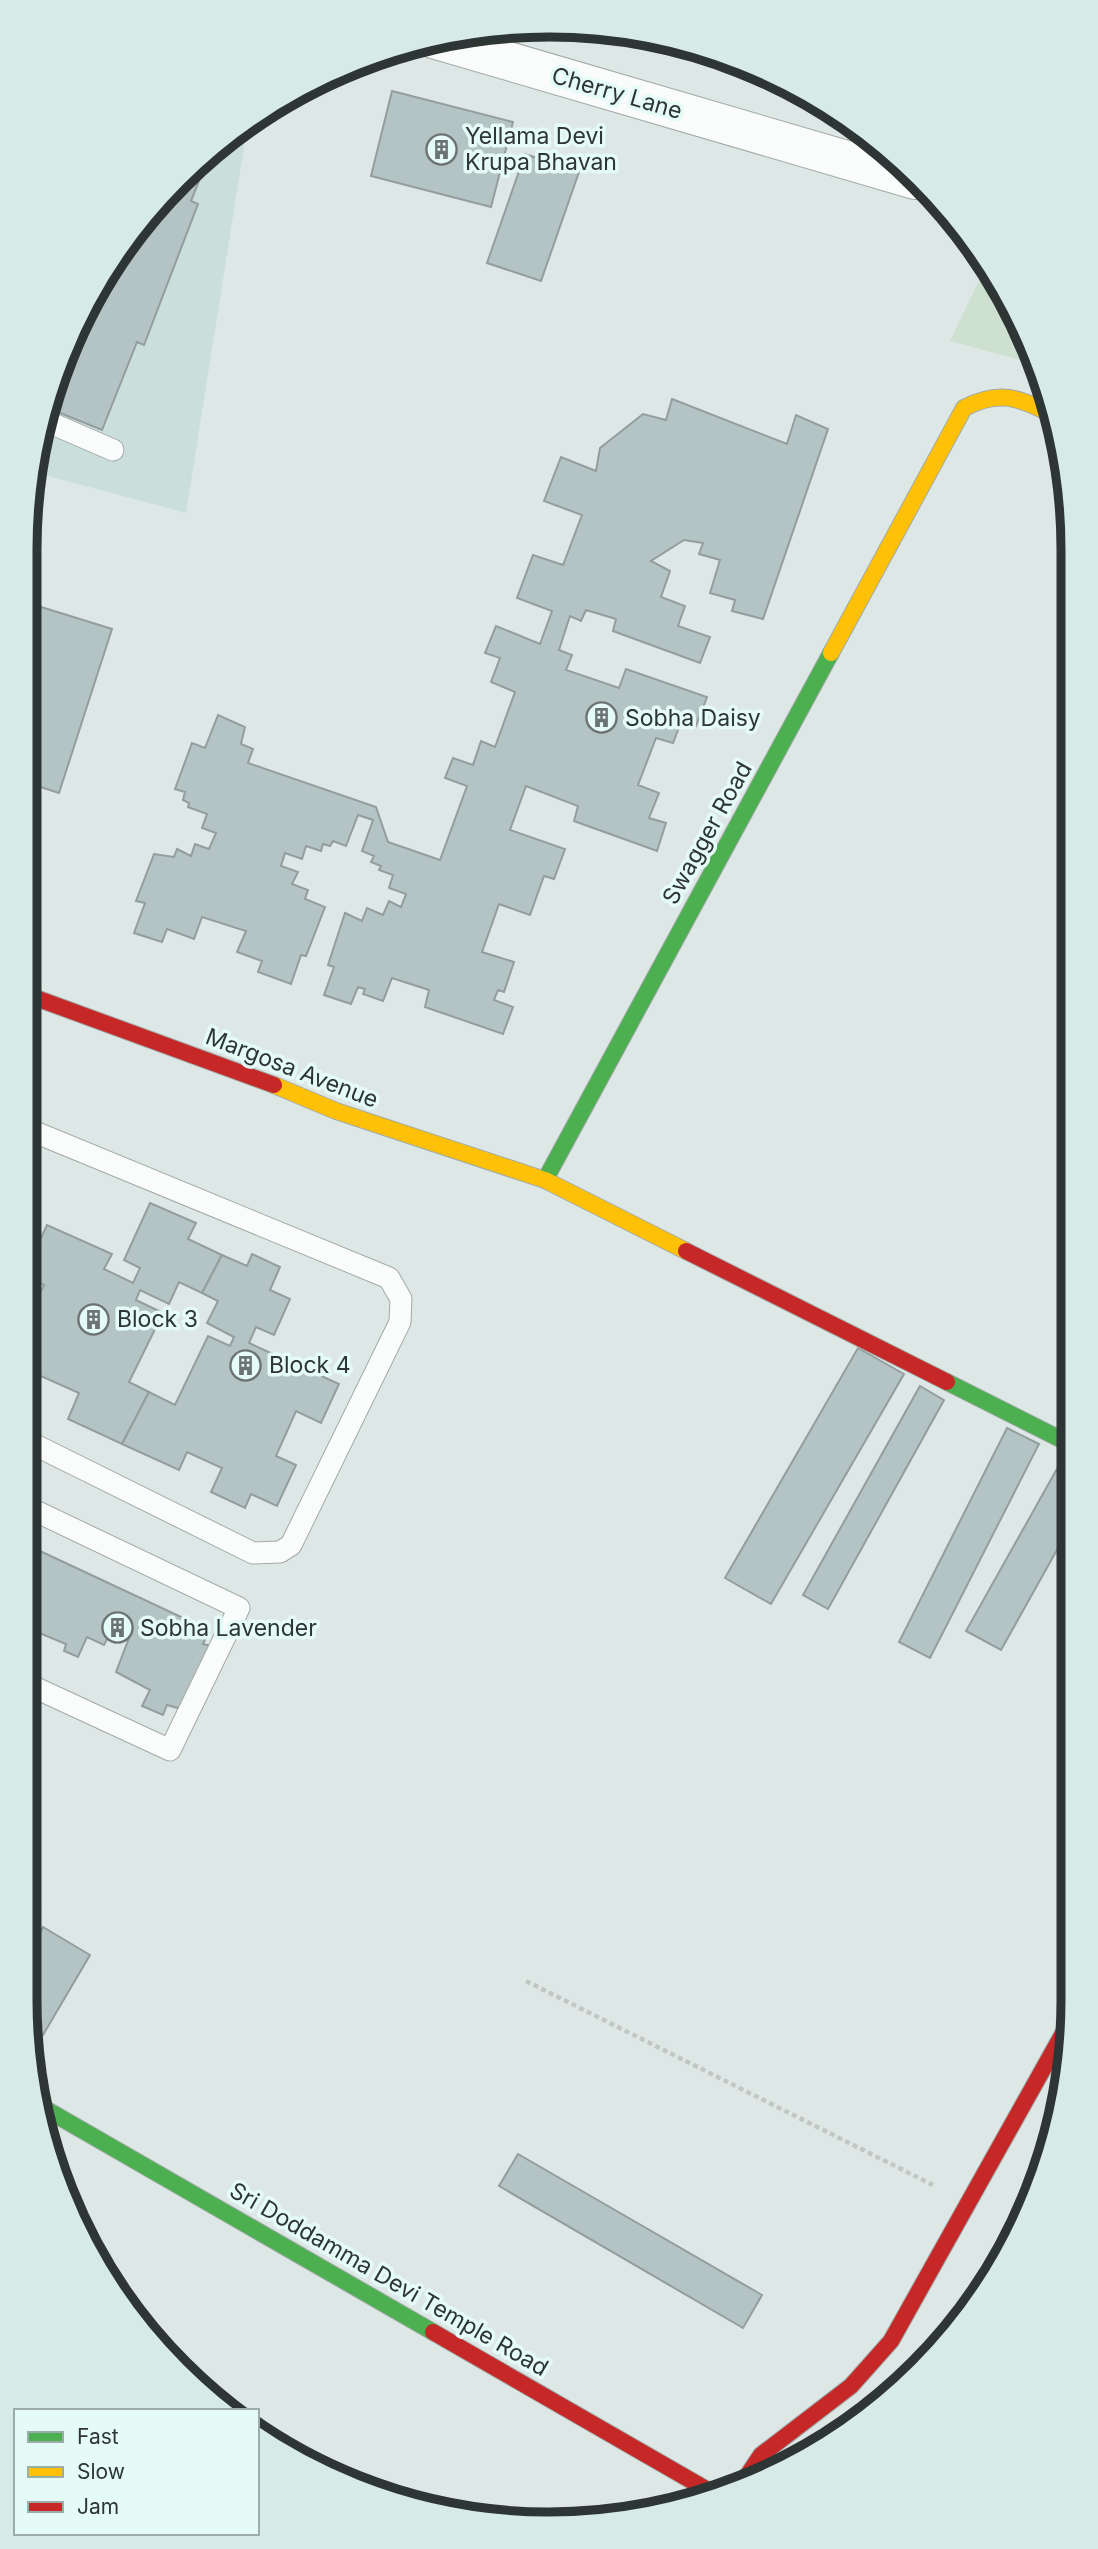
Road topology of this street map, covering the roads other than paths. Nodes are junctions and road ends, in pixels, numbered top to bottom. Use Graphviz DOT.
graph roads {
  1 [pos="456,46"];
  2 [pos="899,175"];
  3 [pos="1042,409"];
  4 [pos="52,424"];
  5 [pos="113,450"];
  6 [pos="37,999"];
  7 [pos="37,1133"];
  8 [pos="545,1180"];
  9 [pos="1061,1439"];
  10 [pos="37,1446"];
  11 [pos="37,1512"];
  12 [pos="37,1689"];
  13 [pos="1059,2040"];
  14 [pos="49,2111"];
  15 [pos="752,2470"];
  16 [pos="705,2488"];
  1 -- 2 [label="street, Cherry Lane"];
  3 -- 8 [label="street, Swagger Road"];
  4 -- 5 [label="lane"];
  6 -- 8 [label="street, Margosa Avenue"];
  7 -- 10 [label="lane"];
  8 -- 9 [label="street, Margosa Avenue"];
  11 -- 12 [label="lane"];
  13 -- 15 [label="street"];
  14 -- 16 [label="street, Sri Doddamma Devi Temple Road"];
}
